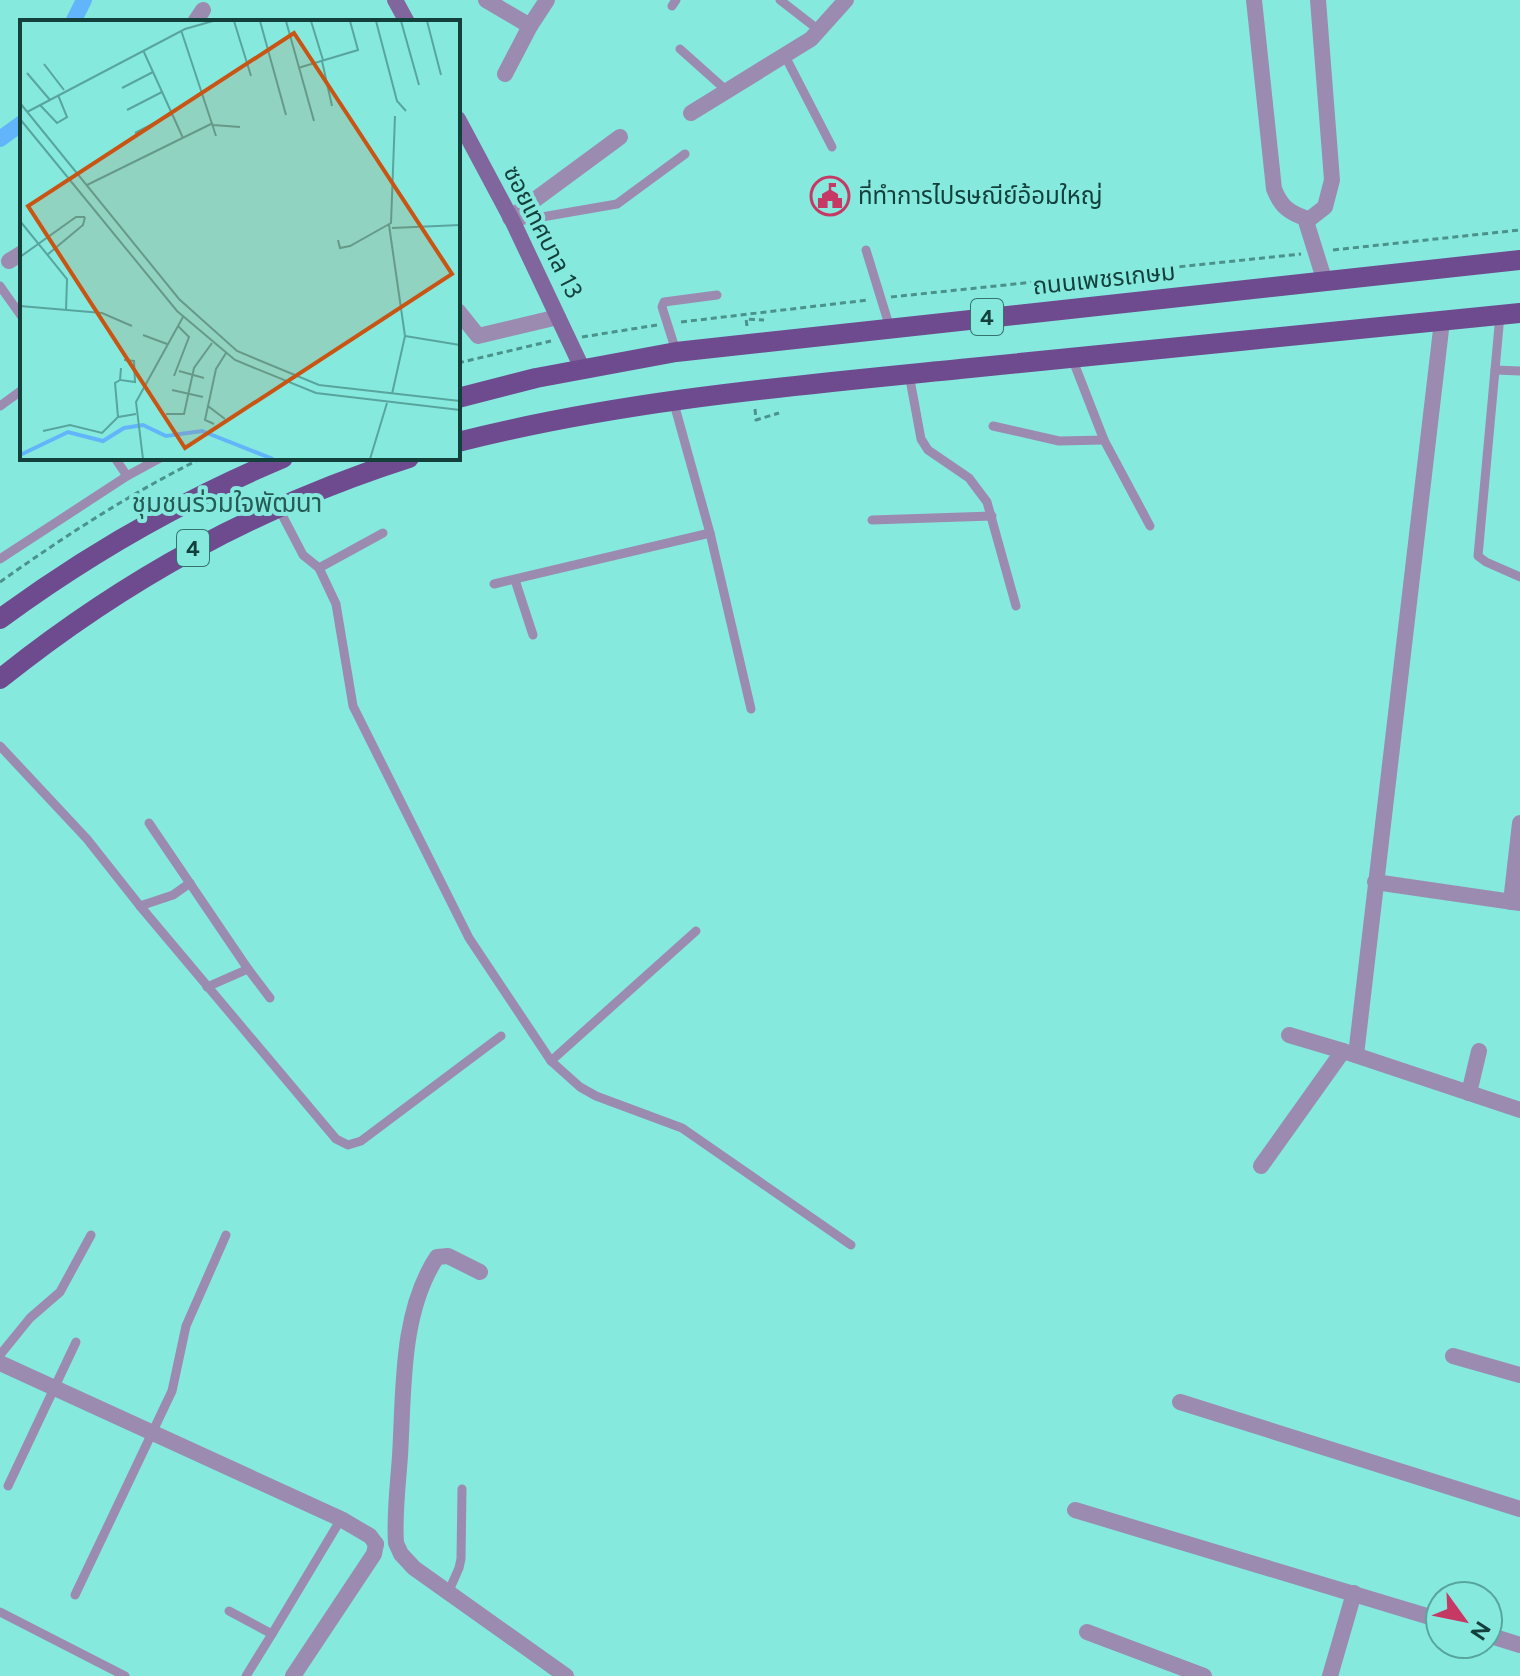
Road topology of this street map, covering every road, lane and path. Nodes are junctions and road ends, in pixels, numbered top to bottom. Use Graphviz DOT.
graph roads {
  1 [pos="486,0"];
  2 [pos="547,0"];
  3 [pos="780,0"];
  4 [pos="846,0"];
  5 [pos="1254,0"];
  6 [pos="1318,0"];
  7 [pos="530,26"];
  8 [pos="820,31"];
  9 [pos="680,49"];
  10 [pos="785,56"];
  11 [pos="505,74"];
  12 [pos="727,91"];
  13 [pos="691,113"];
  14 [pos="460,123"];
  15 [pos="620,137"];
  16 [pos="832,147"];
  17 [pos="685,154"];
  18 [pos="512,220"];
  19 [pos="1307,221"];
  20 [pos="1520,230"];
  21 [pos="866,250"];
  22 [pos="1316,252"];
  23 [pos="1520,260"];
  24 [pos="1325,282"];
  25 [pos="0,286"];
  26 [pos="717,295"];
  27 [pos="881,298"];
  28 [pos="20,314"];
  29 [pos="460,314"];
  30 [pos="1510,314"];
  31 [pos="558,317"];
  32 [pos="764,320"];
  33 [pos="1442,321"];
  34 [pos="667,324"];
  35 [pos="890,328"];
  36 [pos="748,334"];
  37 [pos="585,336"];
  38 [pos="550,341"];
  39 [pos="676,352"];
  40 [pos="1072,358"];
  41 [pos="460,363"];
  42 [pos="582,368"];
  43 [pos="1495,370"];
  44 [pos="1520,371"];
  45 [pos="909,374"];
  46 [pos="20,391"];
  47 [pos="460,398"];
  48 [pos="673,400"];
  49 [pos="755,405"];
  50 [pos="0,406"];
  51 [pos="779,413"];
  52 [pos="993,426"];
  53 [pos="1104,440"];
  54 [pos="460,442"];
  55 [pos="116,460"];
  56 [pos="156,460"];
  57 [pos="198,460"];
  58 [pos="278,460"];
  59 [pos="404,460"];
  60 [pos="127,476"];
  61 [pos="278,506"];
  62 [pos="992,516"];
  63 [pos="872,520"];
  64 [pos="1150,526"];
  65 [pos="383,533"];
  66 [pos="710,533"];
  67 [pos="0,559"];
  68 [pos="319,568"];
  69 [pos="1520,577"];
  70 [pos="515,580"];
  71 [pos="0,582"];
  72 [pos="494,584"];
  73 [pos="1016,606"];
  74 [pos="0,619"];
  75 [pos="533,635"];
  76 [pos="0,679"];
  77 [pos="751,709"];
  78 [pos="0,746"];
  79 [pos="149,823"];
  80 [pos="1520,823"];
  81 [pos="1375,882"];
  82 [pos="190,883"];
  83 [pos="1516,903"];
  84 [pos="140,906"];
  85 [pos="696,931"];
  86 [pos="248,969"];
  87 [pos="207,987"];
  88 [pos="270,998"];
  89 [pos="1289,1035"];
  90 [pos="501,1036"];
  91 [pos="1479,1051"];
  92 [pos="1350,1053"];
  93 [pos="551,1061"];
  94 [pos="1469,1093"];
  95 [pos="1520,1110"];
  96 [pos="1261,1166"];
  97 [pos="91,1235"];
  98 [pos="226,1235"];
  99 [pos="851,1245"];
  100 [pos="480,1272"];
  101 [pos="76,1342"];
  102 [pos="0,1355"];
  103 [pos="1453,1356"];
  104 [pos="0,1363"];
  105 [pos="1520,1375"];
  106 [pos="53,1388"];
  107 [pos="1180,1402"];
  108 [pos="154,1433"];
  109 [pos="8,1486"];
  110 [pos="462,1489"];
  111 [pos="1520,1509"];
  112 [pos="1075,1510"];
  113 [pos="341,1519"];
  114 [pos="396,1543"];
  115 [pos="376,1544"];
  116 [pos="448,1593"];
  117 [pos="1354,1593"];
  118 [pos="75,1595"];
  119 [pos="229,1611"];
  120 [pos="0,1612"];
  121 [pos="1424,1615"];
  122 [pos="1087,1632"];
  123 [pos="272,1634"];
  124 [pos="125,1676"];
  125 [pos="246,1676"];
  126 [pos="293,1676"];
  127 [pos="566,1676"];
  128 [pos="1204,1676"];
  129 [pos="1330,1676"];
  1 -- 7 [label="street"];
  2 -- 7 [label="street"];
  3 -- 8 [label="lane"];
  4 -- 8 [label="street"];
  5 -- 19 [label="street"];
  6 -- 19 [label="street"];
  7 -- 11 [label="street"];
  8 -- 10 [label="street"];
  9 -- 12 [label="lane"];
  10 -- 12 [label="street"];
  10 -- 16 [label="lane"];
  12 -- 13 [label="street"];
  14 -- 18 [label="street, ซอยเทศบาล 13"];
  15 -- 18 [label="street"];
  17 -- 18 [label="lane"];
  18 -- 31 [label="street, ซอยเทศบาล 13"];
  19 -- 22 [label="street"];
  20 -- 22 [label="path"];
  21 -- 27 [label="lane"];
  22 -- 24 [label="street"];
  22 -- 27 [label="path"];
  23 -- 24 [label="main road, ถนนเพชรเกษม / 4"];
  24 -- 35 [label="main road, ถนนเพชรเกษม / 4"];
  25 -- 28 [label="lane"];
  26 -- 34 [label="lane"];
  27 -- 34 [label="path"];
  27 -- 35 [label="lane"];
  29 -- 31 [label="street"];
  30 -- 33 [label="main road, 4"];
  30 -- 43 [label="lane"];
  31 -- 42 [label="street, ซอยเทศบาล 13"];
  32 -- 36 [label="path"];
  33 -- 40 [label="main road, 4"];
  33 -- 81 [label="street"];
  34 -- 37 [label="path"];
  34 -- 39 [label="lane"];
  35 -- 39 [label="main road, ถนนเพชรเกษม / 4"];
  38 -- 41 [label="path"];
  39 -- 42 [label="main road, ถนนเพชรเกษม / 4"];
  40 -- 45 [label="main road, 4"];
  40 -- 53 [label="lane"];
  42 -- 47 [label="main road, ถนนเพชรเกษม / 4"];
  43 -- 44 [label="lane"];
  43 -- 69 [label="lane"];
  45 -- 48 [label="main road, 4"];
  45 -- 62 [label="lane"];
  46 -- 50 [label="lane"];
  48 -- 54 [label="main road, 4"];
  48 -- 66 [label="lane"];
  49 -- 51 [label="path"];
  52 -- 53 [label="lane"];
  53 -- 64 [label="lane"];
  55 -- 60 [label="lane"];
  56 -- 60 [label="lane"];
  57 -- 71 [label="path"];
  58 -- 74 [label="main road, 4"];
  59 -- 61 [label="main road, 4"];
  60 -- 67 [label="lane"];
  61 -- 68 [label="lane"];
  61 -- 76 [label="main road, 4"];
  62 -- 63 [label="lane"];
  62 -- 73 [label="lane"];
  65 -- 68 [label="lane"];
  66 -- 70 [label="lane"];
  66 -- 77 [label="lane"];
  68 -- 93 [label="lane"];
  70 -- 72 [label="lane"];
  70 -- 75 [label="lane"];
  78 -- 84 [label="lane"];
  79 -- 82 [label="lane"];
  80 -- 83 [label="street"];
  81 -- 83 [label="street"];
  81 -- 92 [label="street"];
  82 -- 84 [label="lane"];
  82 -- 86 [label="lane"];
  84 -- 87 [label="lane"];
  85 -- 93 [label="lane"];
  86 -- 87 [label="lane"];
  86 -- 88 [label="lane"];
  87 -- 90 [label="lane"];
  89 -- 92 [label="street"];
  91 -- 94 [label="street"];
  92 -- 94 [label="street"];
  92 -- 96 [label="street"];
  93 -- 99 [label="lane"];
  94 -- 95 [label="street"];
  97 -- 102 [label="lane"];
  98 -- 108 [label="lane"];
  100 -- 114 [label="street"];
  101 -- 106 [label="lane"];
  103 -- 105 [label="street"];
  104 -- 106 [label="street"];
  106 -- 108 [label="street"];
  106 -- 109 [label="lane"];
  107 -- 111 [label="street"];
  108 -- 113 [label="street"];
  108 -- 118 [label="lane"];
  110 -- 116 [label="lane"];
  112 -- 117 [label="street"];
  113 -- 115 [label="street"];
  113 -- 123 [label="lane"];
  114 -- 115 [label="street"];
  114 -- 116 [label="street"];
  115 -- 126 [label="street"];
  116 -- 127 [label="street"];
  117 -- 121 [label="street"];
  117 -- 129 [label="street"];
  119 -- 123 [label="lane"];
  120 -- 124 [label="lane"];
  122 -- 128 [label="street"];
  123 -- 125 [label="lane"];
}
